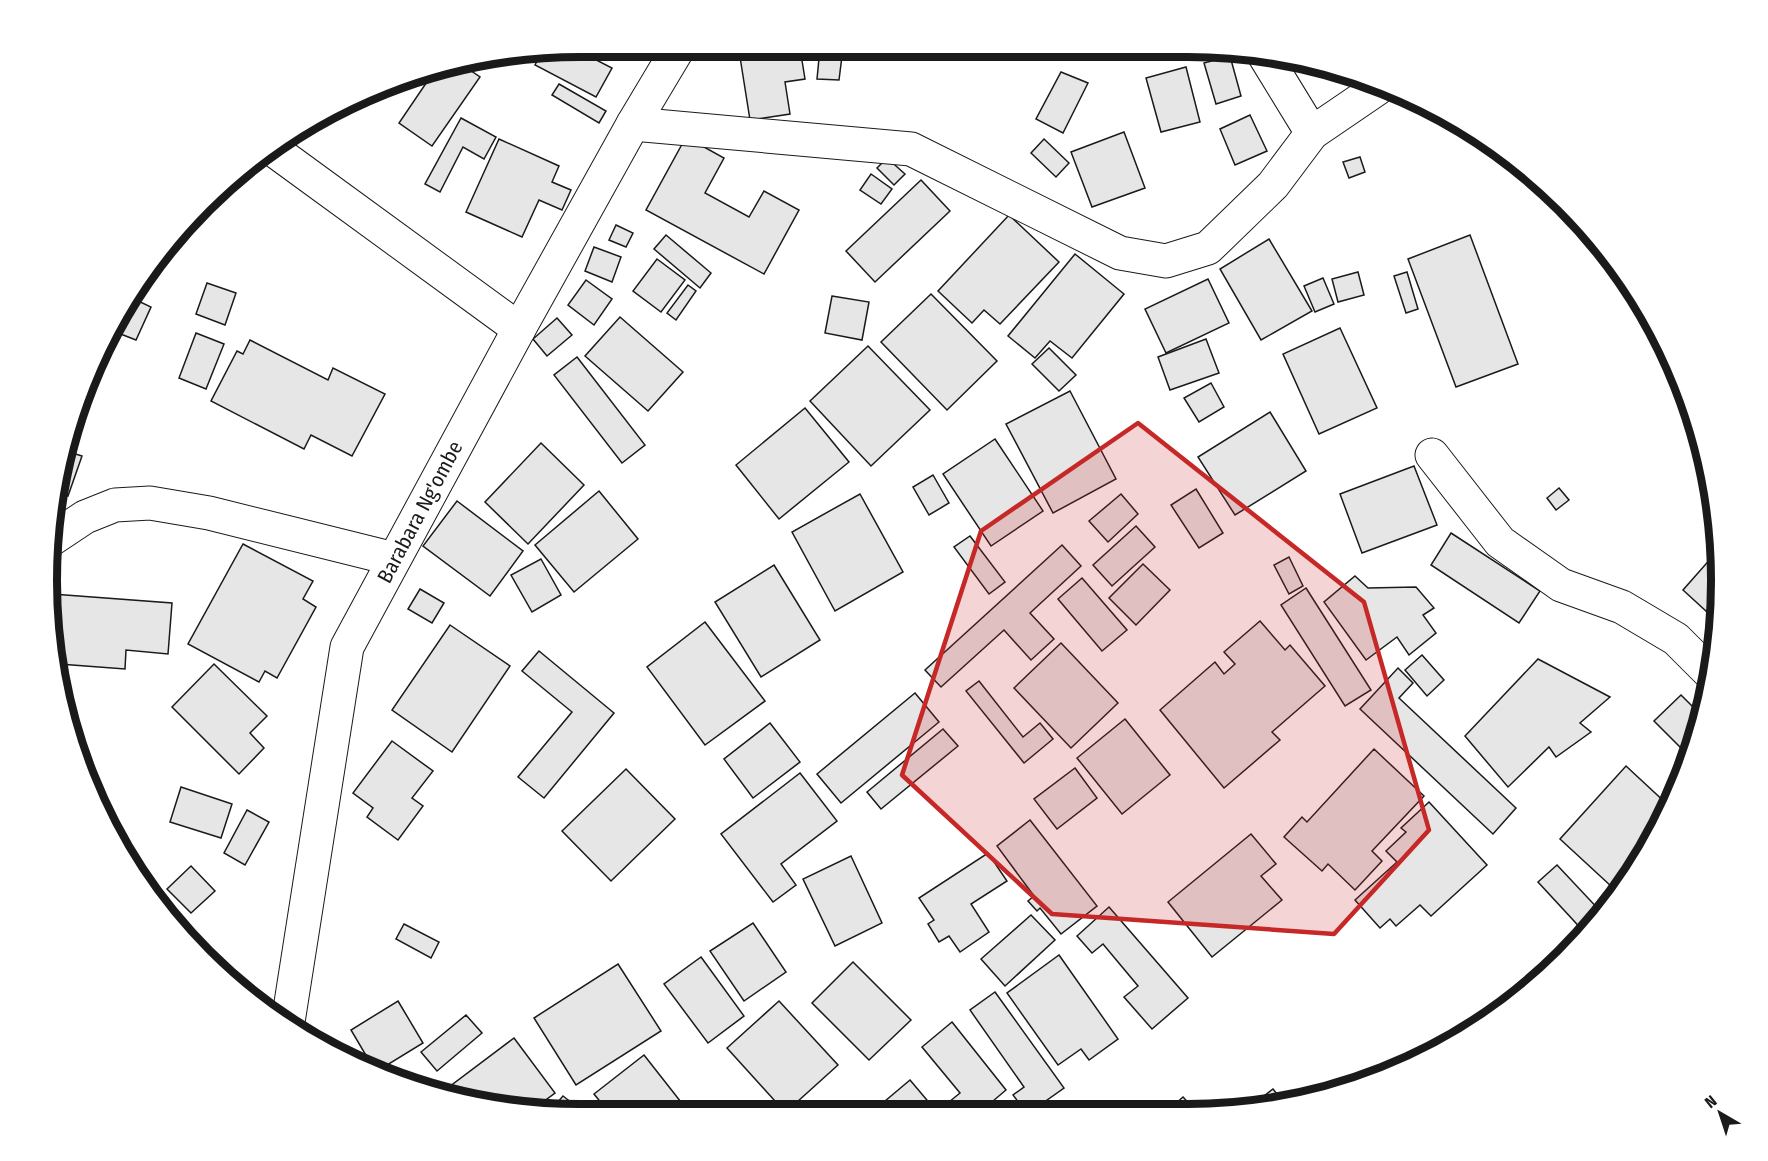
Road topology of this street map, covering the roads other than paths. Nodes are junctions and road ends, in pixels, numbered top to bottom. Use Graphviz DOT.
graph roads {
  1 [pos="673,57"];
  2 [pos="1269,63"];
  3 [pos="1372,91"];
  4 [pos="633,124"];
  5 [pos="1312,133"];
  6 [pos="278,153"];
  7 [pos="519,329"];
  8 [pos="1432,455"];
  9 [pos="59,535"];
  10 [pos="394,559"];
  11 [pos="1704,667"];
  12 [pos="289,1015"];
  1 -- 4 [label="street, Barabara Ng'ombe"];
  2 -- 5 [label="street"];
  3 -- 5 [label="street"];
  4 -- 5 [label="street"];
  4 -- 7 [label="street, Barabara Ng'ombe"];
  6 -- 7 [label="street"];
  7 -- 10 [label="street, Barabara Ng'ombe"];
  8 -- 11 [label="street"];
  9 -- 10 [label="street"];
  10 -- 12 [label="street, Barabara Ng'ombe"];
}
